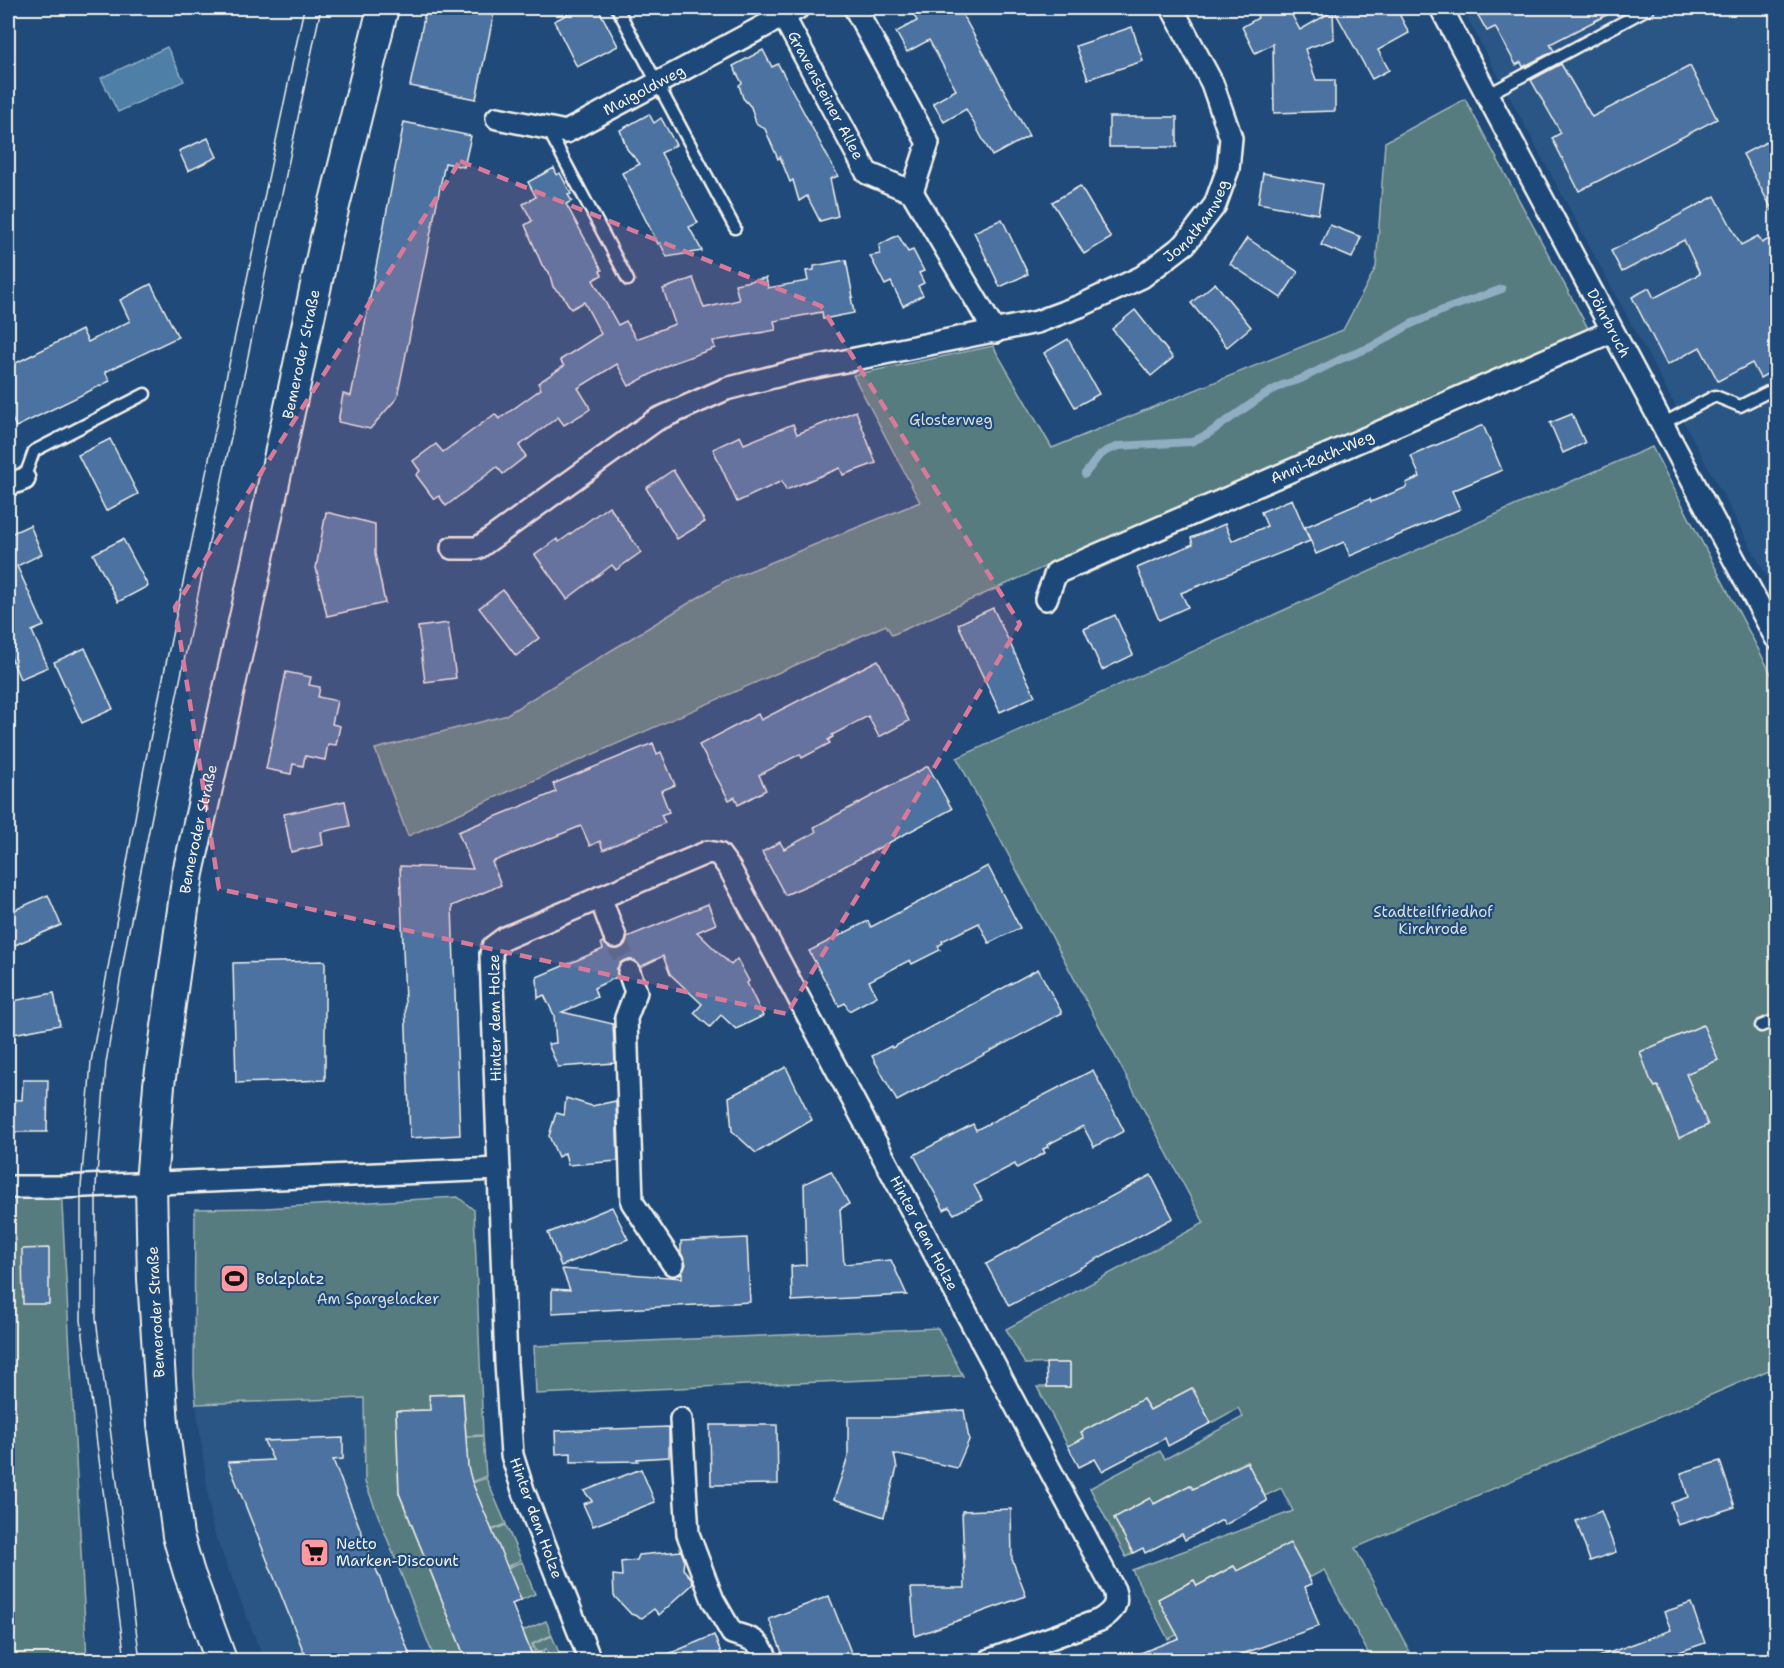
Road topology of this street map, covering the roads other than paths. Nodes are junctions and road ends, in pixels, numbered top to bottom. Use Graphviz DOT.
graph roads {
  1 [pos="383,8"];
  2 [pos="617,8"];
  3 [pos="855,8"];
  4 [pos="1172,8"];
  5 [pos="1441,8"];
  6 [pos="1649,8"];
  7 [pos="787,10"];
  8 [pos="657,83"];
  9 [pos="1487,95"];
  10 [pos="497,118"];
  11 [pos="547,128"];
  12 [pos="912,192"];
  13 [pos="735,228"];
  14 [pos="628,280"];
  15 [pos="1612,331"];
  16 [pos="995,332"];
  17 [pos="1776,388"];
  18 [pos="145,394"];
  19 [pos="1662,424"];
  20 [pos="16,482"];
  21 [pos="452,548"];
  22 [pos="1046,599"];
  23 [pos="1776,638"];
  24 [pos="600,897"];
  25 [pos="615,937"];
  26 [pos="629,972"];
  27 [pos="1776,1020"];
  28 [pos="1761,1026"];
  29 [pos="499,1169"];
  30 [pos="151,1183"];
  31 [pos="8,1187"];
  32 [pos="673,1264"];
  33 [pos="681,1419"];
  34 [pos="221,1660"];
  35 [pos="590,1660"];
  36 [pos="767,1660"];
  37 [pos="990,1660"];
  1 -- 30 [label="main road, Bemeroder Straße"];
  2 -- 8 [label="lane"];
  3 -- 12 [label="street"];
  4 -- 16 [label="street, Jonathanweg"];
  5 -- 9 [label="street, Döhrbruch"];
  6 -- 9 [label="lane"];
  7 -- 8 [label="street, Maigoldweg"];
  7 -- 12 [label="street, Gravensteiner Allee"];
  8 -- 11 [label="street, Maigoldweg"];
  8 -- 13 [label="lane"];
  9 -- 15 [label="street, Döhrbruch"];
  10 -- 11 [label="street, Maigoldweg"];
  11 -- 14 [label="lane"];
  12 -- 16 [label="street"];
  15 -- 19 [label="street, Döhrbruch"];
  15 -- 22 [label="street, Anni-Rath-Weg"];
  16 -- 21 [label="street"];
  17 -- 19 [label="lane"];
  18 -- 20 [label="lane"];
  19 -- 23 [label="street, Döhrbruch"];
  24 -- 25 [label="street"];
  24 -- 29 [label="street, Hinter dem Holze"];
  24 -- 37 [label="street, Hinter dem Holze"];
  26 -- 32 [label="street"];
  27 -- 28 [label="lane"];
  29 -- 30 [label="street"];
  29 -- 35 [label="street, Hinter dem Holze"];
  30 -- 31 [label="street"];
  30 -- 34 [label="main road, Bemeroder Straße"];
  33 -- 36 [label="street"];
}
